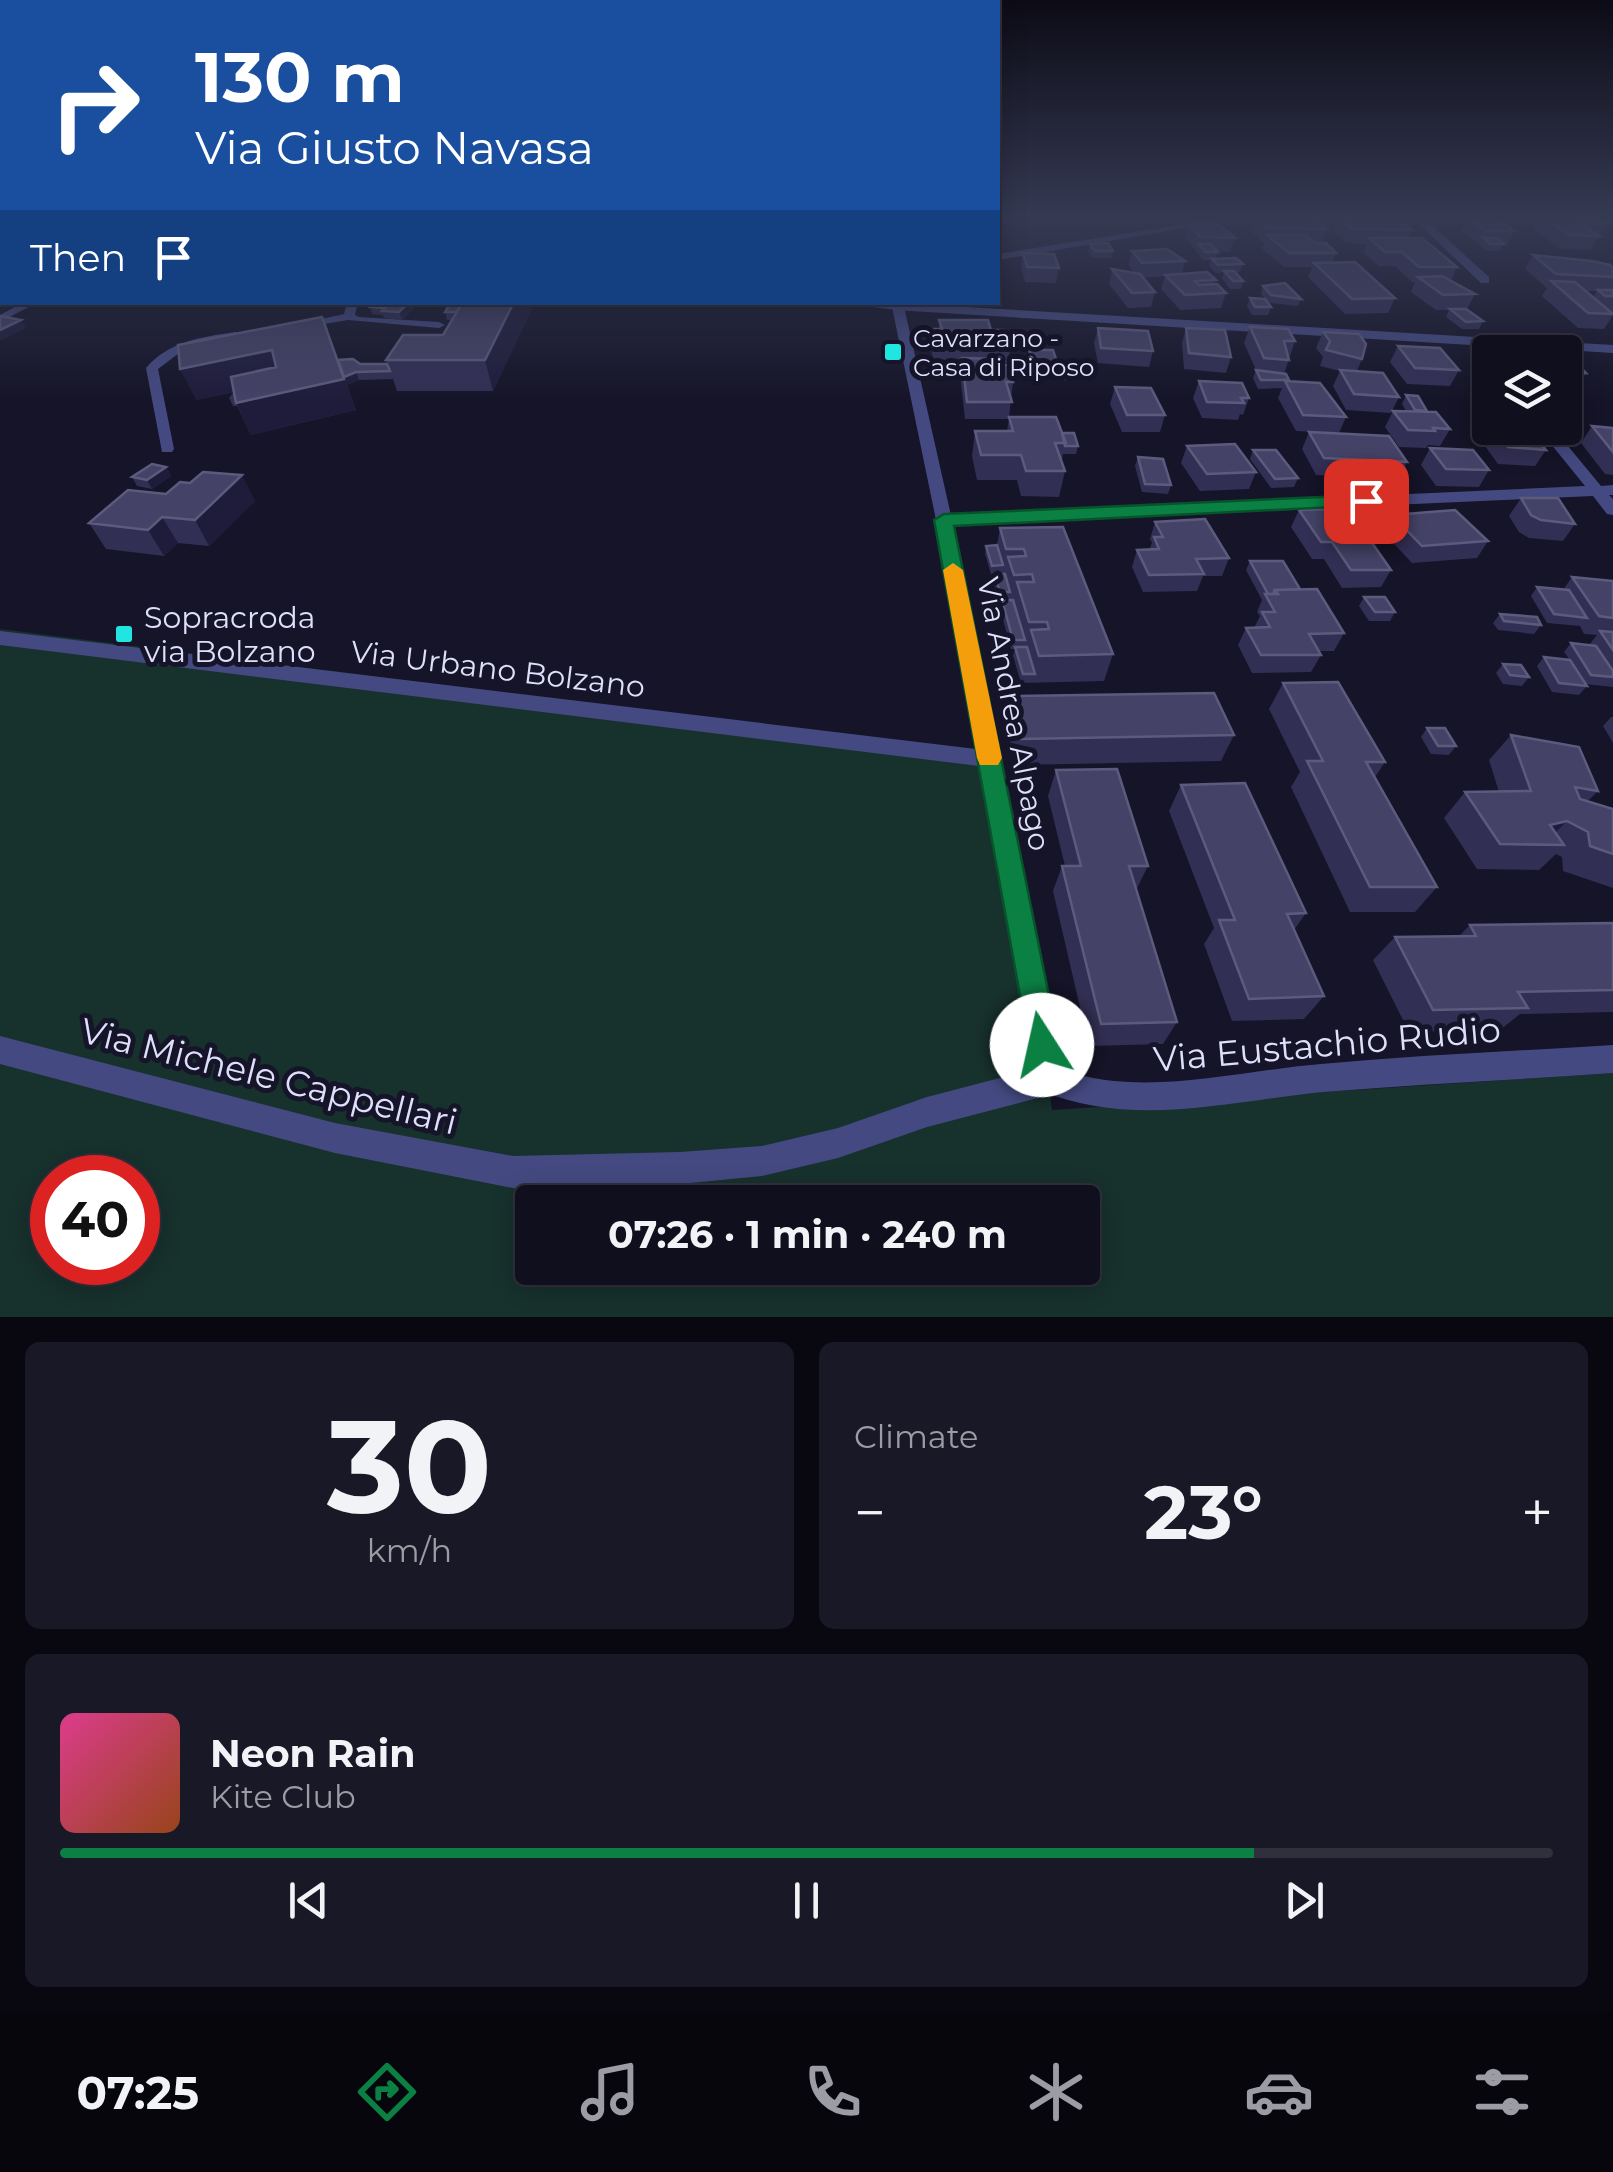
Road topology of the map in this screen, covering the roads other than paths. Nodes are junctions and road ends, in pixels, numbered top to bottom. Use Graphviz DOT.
graph roads {
  1 [pos="28,305"];
  2 [pos="351,305"];
  3 [pos="898,305"];
  4 [pos="349,317"];
  5 [pos="0,319"];
  6 [pos="440,324"];
  7 [pos="294,326"];
  8 [pos="257,332"];
  9 [pos="1472,340"];
  10 [pos="1582,347"];
  11 [pos="1613,349"];
  12 [pos="1562,445"];
  13 [pos="167,449"];
  14 [pos="1605,490"];
  15 [pos="1613,510"];
  16 [pos="944,520"];
  17 [pos="0,638"];
  18 [pos="990,759"];
  19 [pos="0,1050"];
  20 [pos="1613,1060"];
  21 [pos="1049,1080"];
  1 -- 5 [label="lane"];
  2 -- 4 [label="lane"];
  3 -- 9 [label="street"];
  3 -- 16 [label="street, Via Andrea Alpago"];
  4 -- 6 [label="lane"];
  4 -- 7 [label="lane"];
  8 -- 13 [label="lane"];
  10 -- 11 [label="street"];
  12 -- 14 [label="street"];
  14 -- 15 [label="street"];
  14 -- 16 [label="street"];
  16 -- 18 [label="street, Via Andrea Alpago"];
  17 -- 18 [label="street, Via Urbano Bolzano"];
  18 -- 21 [label="street, Via Andrea Alpago"];
  19 -- 21 [label="street, Via Michele Cappellari"];
  20 -- 21 [label="street, Via Eustachio Rudio"];
}
